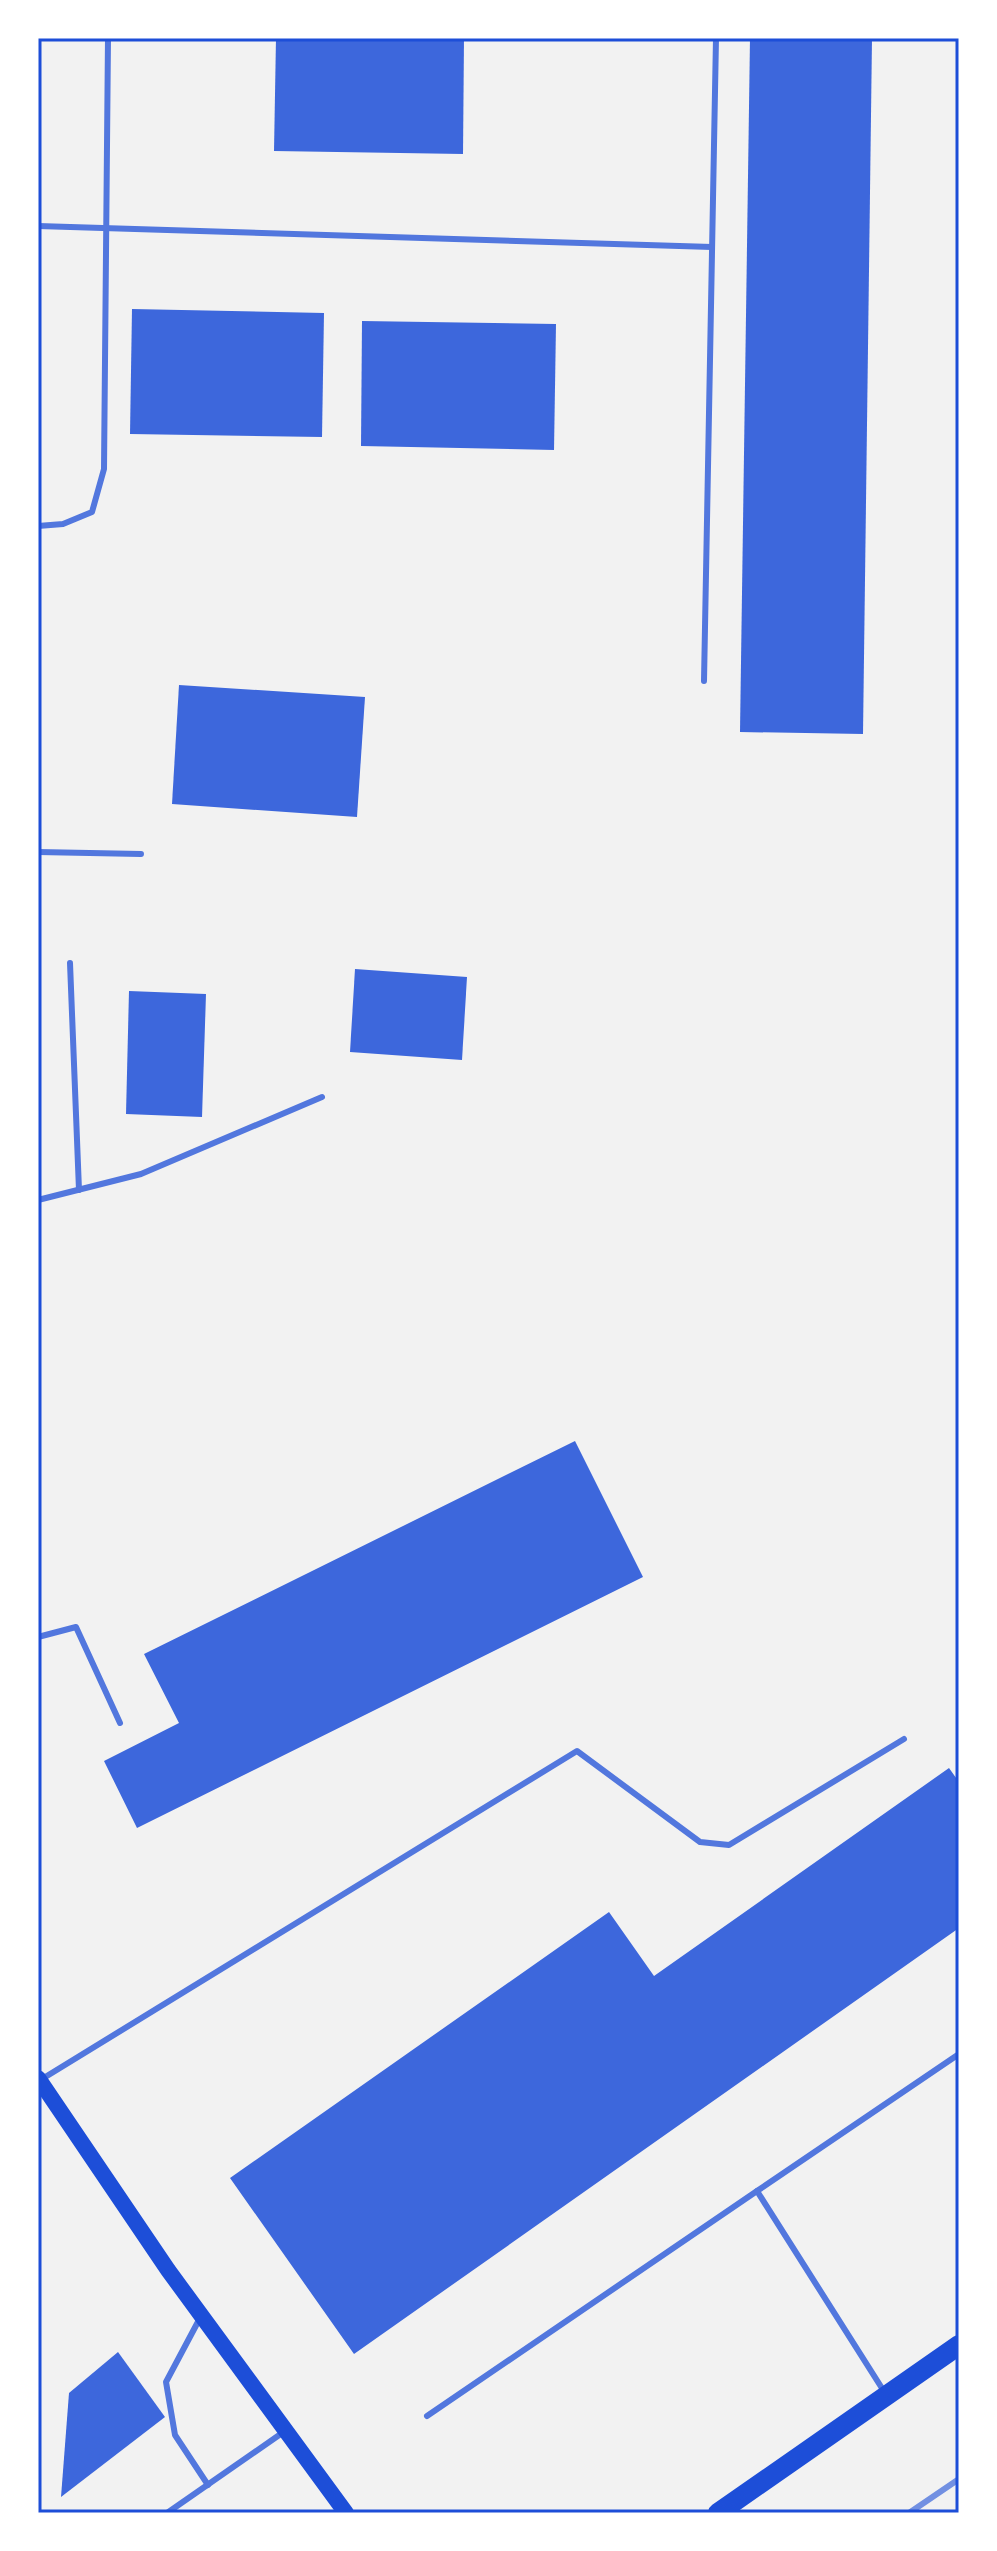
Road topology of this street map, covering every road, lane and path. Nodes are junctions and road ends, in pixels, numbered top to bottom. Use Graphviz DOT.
graph roads {
  1 [pos="108,38"];
  2 [pos="716,38"];
  3 [pos="38,226"];
  4 [pos="106,229"];
  5 [pos="712,247"];
  6 [pos="38,526"];
  7 [pos="704,681"];
  8 [pos="38,852"];
  9 [pos="141,854"];
  10 [pos="70,963"];
  11 [pos="322,1097"];
  12 [pos="79,1190"];
  13 [pos="38,1200"];
  14 [pos="38,1637"];
  15 [pos="120,1723"];
  16 [pos="904,1739"];
  17 [pos="959,2054"];
  18 [pos="39,2080"];
  19 [pos="757,2191"];
  20 [pos="201,2315"];
  21 [pos="959,2345"];
  22 [pos="887,2396"];
  23 [pos="427,2416"];
  24 [pos="285,2431"];
  25 [pos="208,2485"];
  26 [pos="167,2513"];
  27 [pos="346,2513"];
  28 [pos="718,2513"];
  1 -- 4 [label="lane"];
  2 -- 5 [label="lane"];
  3 -- 4 [label="lane"];
  4 -- 5 [label="lane"];
  4 -- 6 [label="lane"];
  5 -- 7 [label="lane"];
  8 -- 9 [label="lane"];
  10 -- 12 [label="lane"];
  11 -- 12 [label="lane"];
  12 -- 13 [label="lane"];
  14 -- 15 [label="lane"];
  16 -- 18 [label="lane"];
  17 -- 19 [label="lane"];
  18 -- 20 [label="main road"];
  19 -- 22 [label="lane"];
  19 -- 23 [label="lane"];
  20 -- 24 [label="main road"];
  20 -- 25 [label="lane"];
  21 -- 22 [label="main road"];
  22 -- 28 [label="main road"];
  24 -- 25 [label="lane"];
  24 -- 27 [label="main road"];
  25 -- 26 [label="lane"];
}
